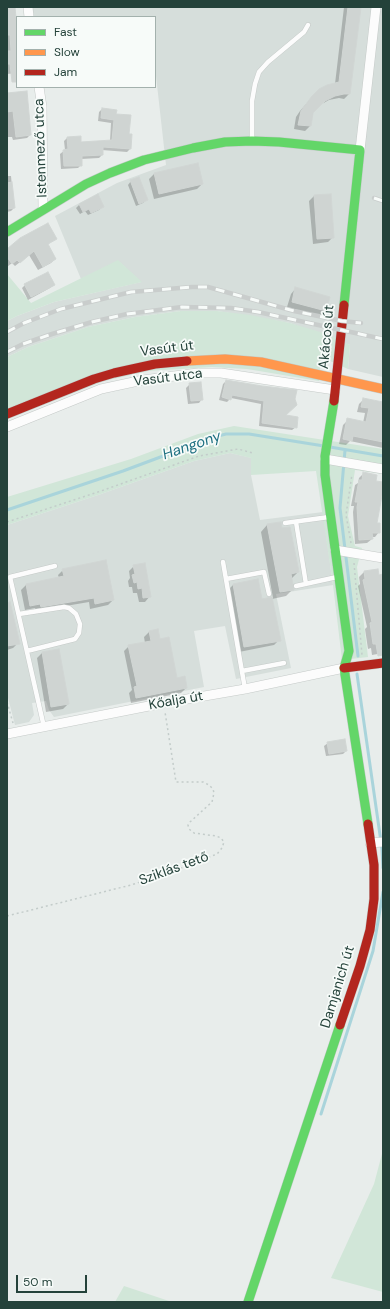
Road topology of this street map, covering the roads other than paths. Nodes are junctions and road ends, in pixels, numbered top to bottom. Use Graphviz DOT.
graph roads {
  1 [pos="376,7"];
  2 [pos="308,25"];
  3 [pos="39,88"];
  4 [pos="252,141"];
  5 [pos="360,150"];
  6 [pos="43,209"];
  7 [pos="7,232"];
  8 [pos="337,380"];
  9 [pos="383,389"];
  10 [pos="335,390"];
  11 [pos="7,414"];
  12 [pos="7,427"];
  13 [pos="325,457"];
  14 [pos="383,469"];
  15 [pos="330,517"];
  16 [pos="296,522"];
  17 [pos="285,523"];
  18 [pos="344,551"];
  19 [pos="383,558"];
  20 [pos="223,562"];
  21 [pos="55,566"];
  22 [pos="339,577"];
  23 [pos="226,579"];
  24 [pos="306,584"];
  25 [pos="296,586"];
  26 [pos="269,594"];
  27 [pos="19,614"];
  28 [pos="27,651"];
  29 [pos="383,663"];
  30 [pos="284,664"];
  31 [pos="344,668"];
  32 [pos="242,671"];
  33 [pos="245,689"];
  34 [pos="44,727"];
  35 [pos="11,733"];
  36 [pos="377,842"];
  37 [pos="248,1302"];
  1 -- 5 [label="street, Akácos út"];
  2 -- 4 [label="lane"];
  3 -- 6 [label="street, Istenmező utca"];
  4 -- 5 [label="street"];
  4 -- 6 [label="street"];
  5 -- 8 [label="street, Akácos út"];
  6 -- 7 [label="street"];
  8 -- 9 [label="street, Vasút út"];
  8 -- 10 [label="street, Akácos út"];
  8 -- 11 [label="street, Vasút út"];
  10 -- 12 [label="street, Vasút utca"];
  10 -- 13 [label="street, Akácos út"];
  13 -- 14 [label="street"];
  13 -- 15 [label="street, Akácos út"];
  15 -- 16 [label="lane"];
  15 -- 18 [label="street, Akácos út"];
  16 -- 17 [label="lane"];
  16 -- 24 [label="lane"];
  18 -- 19 [label="street"];
  18 -- 22 [label="street, Akácos út"];
  20 -- 23 [label="lane"];
  21 -- 27 [label="lane"];
  22 -- 24 [label="lane"];
  22 -- 31 [label="street, Akácos út"];
  23 -- 26 [label="lane"];
  23 -- 32 [label="lane"];
  24 -- 25 [label="lane"];
  27 -- 28 [label="lane"];
  27 -- 28 [label="lane"];
  28 -- 34 [label="lane"];
  29 -- 31 [label="street"];
  30 -- 32 [label="lane"];
  31 -- 33 [label="street, Kőalja út"];
  31 -- 36 [label="street, Damjanich út"];
  32 -- 33 [label="lane"];
  33 -- 34 [label="street, Kőalja út"];
  34 -- 35 [label="street, Kőalja út"];
  36 -- 37 [label="street, Damjanich út"];
}
